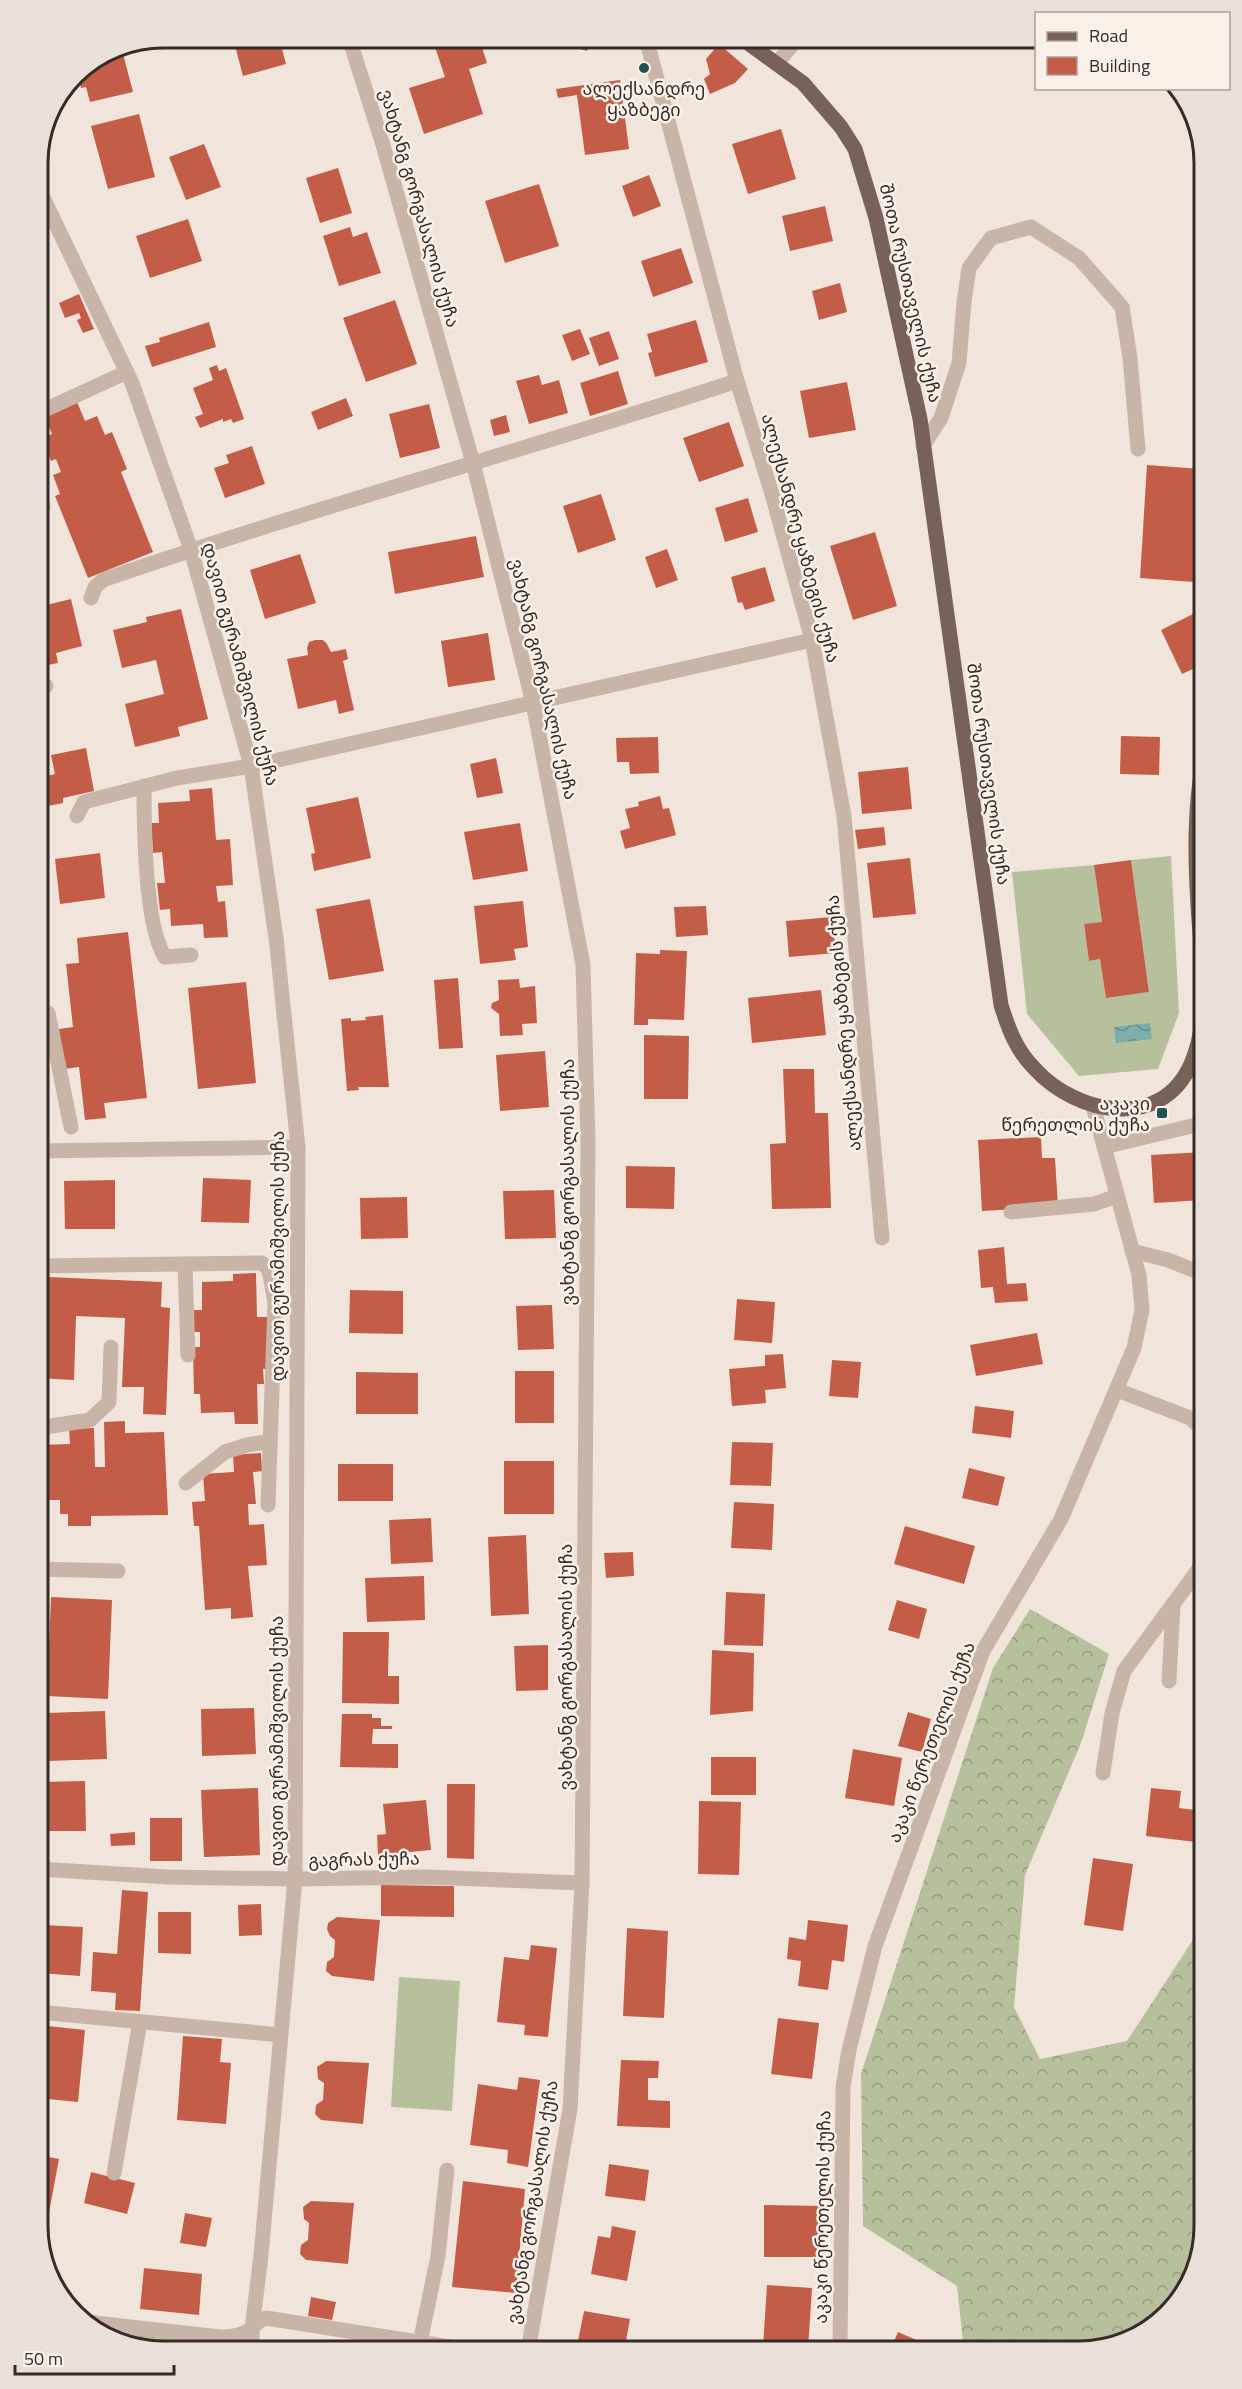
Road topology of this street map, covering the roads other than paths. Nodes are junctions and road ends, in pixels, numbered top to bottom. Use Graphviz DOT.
graph roads {
  1 [pos="352,48"];
  2 [pos="649,48"];
  3 [pos="755,48"];
  4 [pos="790,48"];
  5 [pos="777,63"];
  6 [pos="48,208"];
  7 [pos="127,372"];
  8 [pos="737,381"];
  9 [pos="48,408"];
  10 [pos="923,446"];
  11 [pos="1138,449"];
  12 [pos="473,463"];
  13 [pos="191,550"];
  14 [pos="92,598"];
  15 [pos="812,640"];
  16 [pos="533,703"];
  17 [pos="251,766"];
  18 [pos="144,786"];
  19 [pos="77,816"];
  20 [pos="191,955"];
  21 [pos="48,1013"];
  22 [pos="1194,1053"];
  23 [pos="1093,1106"];
  24 [pos="1194,1125"];
  25 [pos="71,1127"];
  26 [pos="298,1147"];
  27 [pos="1104,1147"];
  28 [pos="48,1151"];
  29 [pos="1118,1196"];
  30 [pos="1011,1212"];
  31 [pos="882,1238"];
  32 [pos="1132,1251"];
  33 [pos="185,1264"];
  34 [pos="48,1266"];
  35 [pos="1194,1270"];
  36 [pos="111,1347"];
  37 [pos="188,1355"];
  38 [pos="1117,1390"];
  39 [pos="1194,1421"];
  40 [pos="48,1426"];
  41 [pos="270,1441"];
  42 [pos="186,1483"];
  43 [pos="268,1505"];
  44 [pos="48,1569"];
  45 [pos="118,1570"];
  46 [pos="1194,1576"];
  47 [pos="1173,1604"];
  48 [pos="1169,1681"];
  49 [pos="1103,1773"];
  50 [pos="48,1870"];
  51 [pos="295,1879"];
  52 [pos="582,1883"];
  53 [pos="48,2013"];
  54 [pos="140,2022"];
  55 [pos="281,2035"];
  56 [pos="447,2170"];
  57 [pos="114,2173"];
  58 [pos="102,2324"];
  59 [pos="252,2329"];
  60 [pos="252,2341"];
  61 [pos="408,2341"];
  62 [pos="420,2341"];
  63 [pos="530,2341"];
  64 [pos="840,2341"];
  1 -- 12 [label="street, ვახტანგ გორგასალის ქუჩა"];
  2 -- 8 [label="street, ალექსანდრე ყაზბეგის ქუჩა"];
  3 -- 5 [label="main road, შოთა რუსთაველის ქუჩა"];
  4 -- 5 [label="street"];
  5 -- 10 [label="main road, შოთა რუსთაველის ქუჩა"];
  6 -- 7 [label="street, დავით გურამიშვილის ქუჩა"];
  7 -- 9 [label="street"];
  7 -- 13 [label="street, დავით გურამიშვილის ქუჩა"];
  8 -- 12 [label="street"];
  8 -- 15 [label="street, ალექსანდრე ყაზბეგის ქუჩა"];
  10 -- 11 [label="street"];
  10 -- 23 [label="main road, შოთა რუსთაველის ქუჩა"];
  12 -- 13 [label="street"];
  12 -- 16 [label="street, ვახტანგ გორგასალის ქუჩა"];
  13 -- 14 [label="street"];
  13 -- 17 [label="street, დავით გურამიშვილის ქუჩა"];
  15 -- 16 [label="street"];
  15 -- 31 [label="street, ალექსანდრე ყაზბეგის ქუჩა"];
  16 -- 17 [label="street"];
  16 -- 52 [label="street, ვახტანგ გორგასალის ქუჩა"];
  17 -- 18 [label="street"];
  17 -- 26 [label="street, დავით გურამიშვილის ქუჩა"];
  18 -- 19 [label="street"];
  18 -- 20 [label="street"];
  21 -- 25 [label="street"];
  22 -- 23 [label="main road, შოთა რუსთაველის ქუჩა"];
  23 -- 27 [label="street, აკაკი წერეთელის ქუჩა"];
  24 -- 27 [label="street"];
  26 -- 28 [label="street"];
  26 -- 51 [label="street, დავით გურამიშვილის ქუჩა"];
  27 -- 29 [label="street, აკაკი წერეთელის ქუჩა"];
  29 -- 30 [label="street"];
  29 -- 32 [label="street, აკაკი წერეთელის ქუჩა"];
  32 -- 35 [label="street"];
  32 -- 38 [label="street, აკაკი წერეთელის ქუჩა"];
  33 -- 34 [label="street"];
  33 -- 37 [label="street"];
  33 -- 41 [label="street"];
  36 -- 40 [label="street"];
  38 -- 39 [label="street"];
  38 -- 64 [label="street, აკაკი წერეთელის ქუჩა"];
  41 -- 42 [label="street"];
  41 -- 43 [label="street"];
  44 -- 45 [label="street"];
  46 -- 47 [label="street"];
  47 -- 48 [label="street"];
  47 -- 49 [label="street"];
  50 -- 51 [label="street, გაგრას ქუჩა"];
  51 -- 52 [label="street, გაგრას ქუჩა"];
  51 -- 55 [label="street, დავით გურამიშვილის ქუჩა"];
  52 -- 63 [label="street, ვახტანგ გორგასალის ქუჩა"];
  53 -- 54 [label="street"];
  54 -- 55 [label="street"];
  54 -- 57 [label="street"];
  55 -- 59 [label="street, დავით გურამიშვილის ქუჩა"];
  56 -- 62 [label="street"];
  58 -- 59 [label="street"];
  59 -- 60 [label="street, დავით გურამიშვილის ქუჩა"];
  59 -- 61 [label="street"];
}
